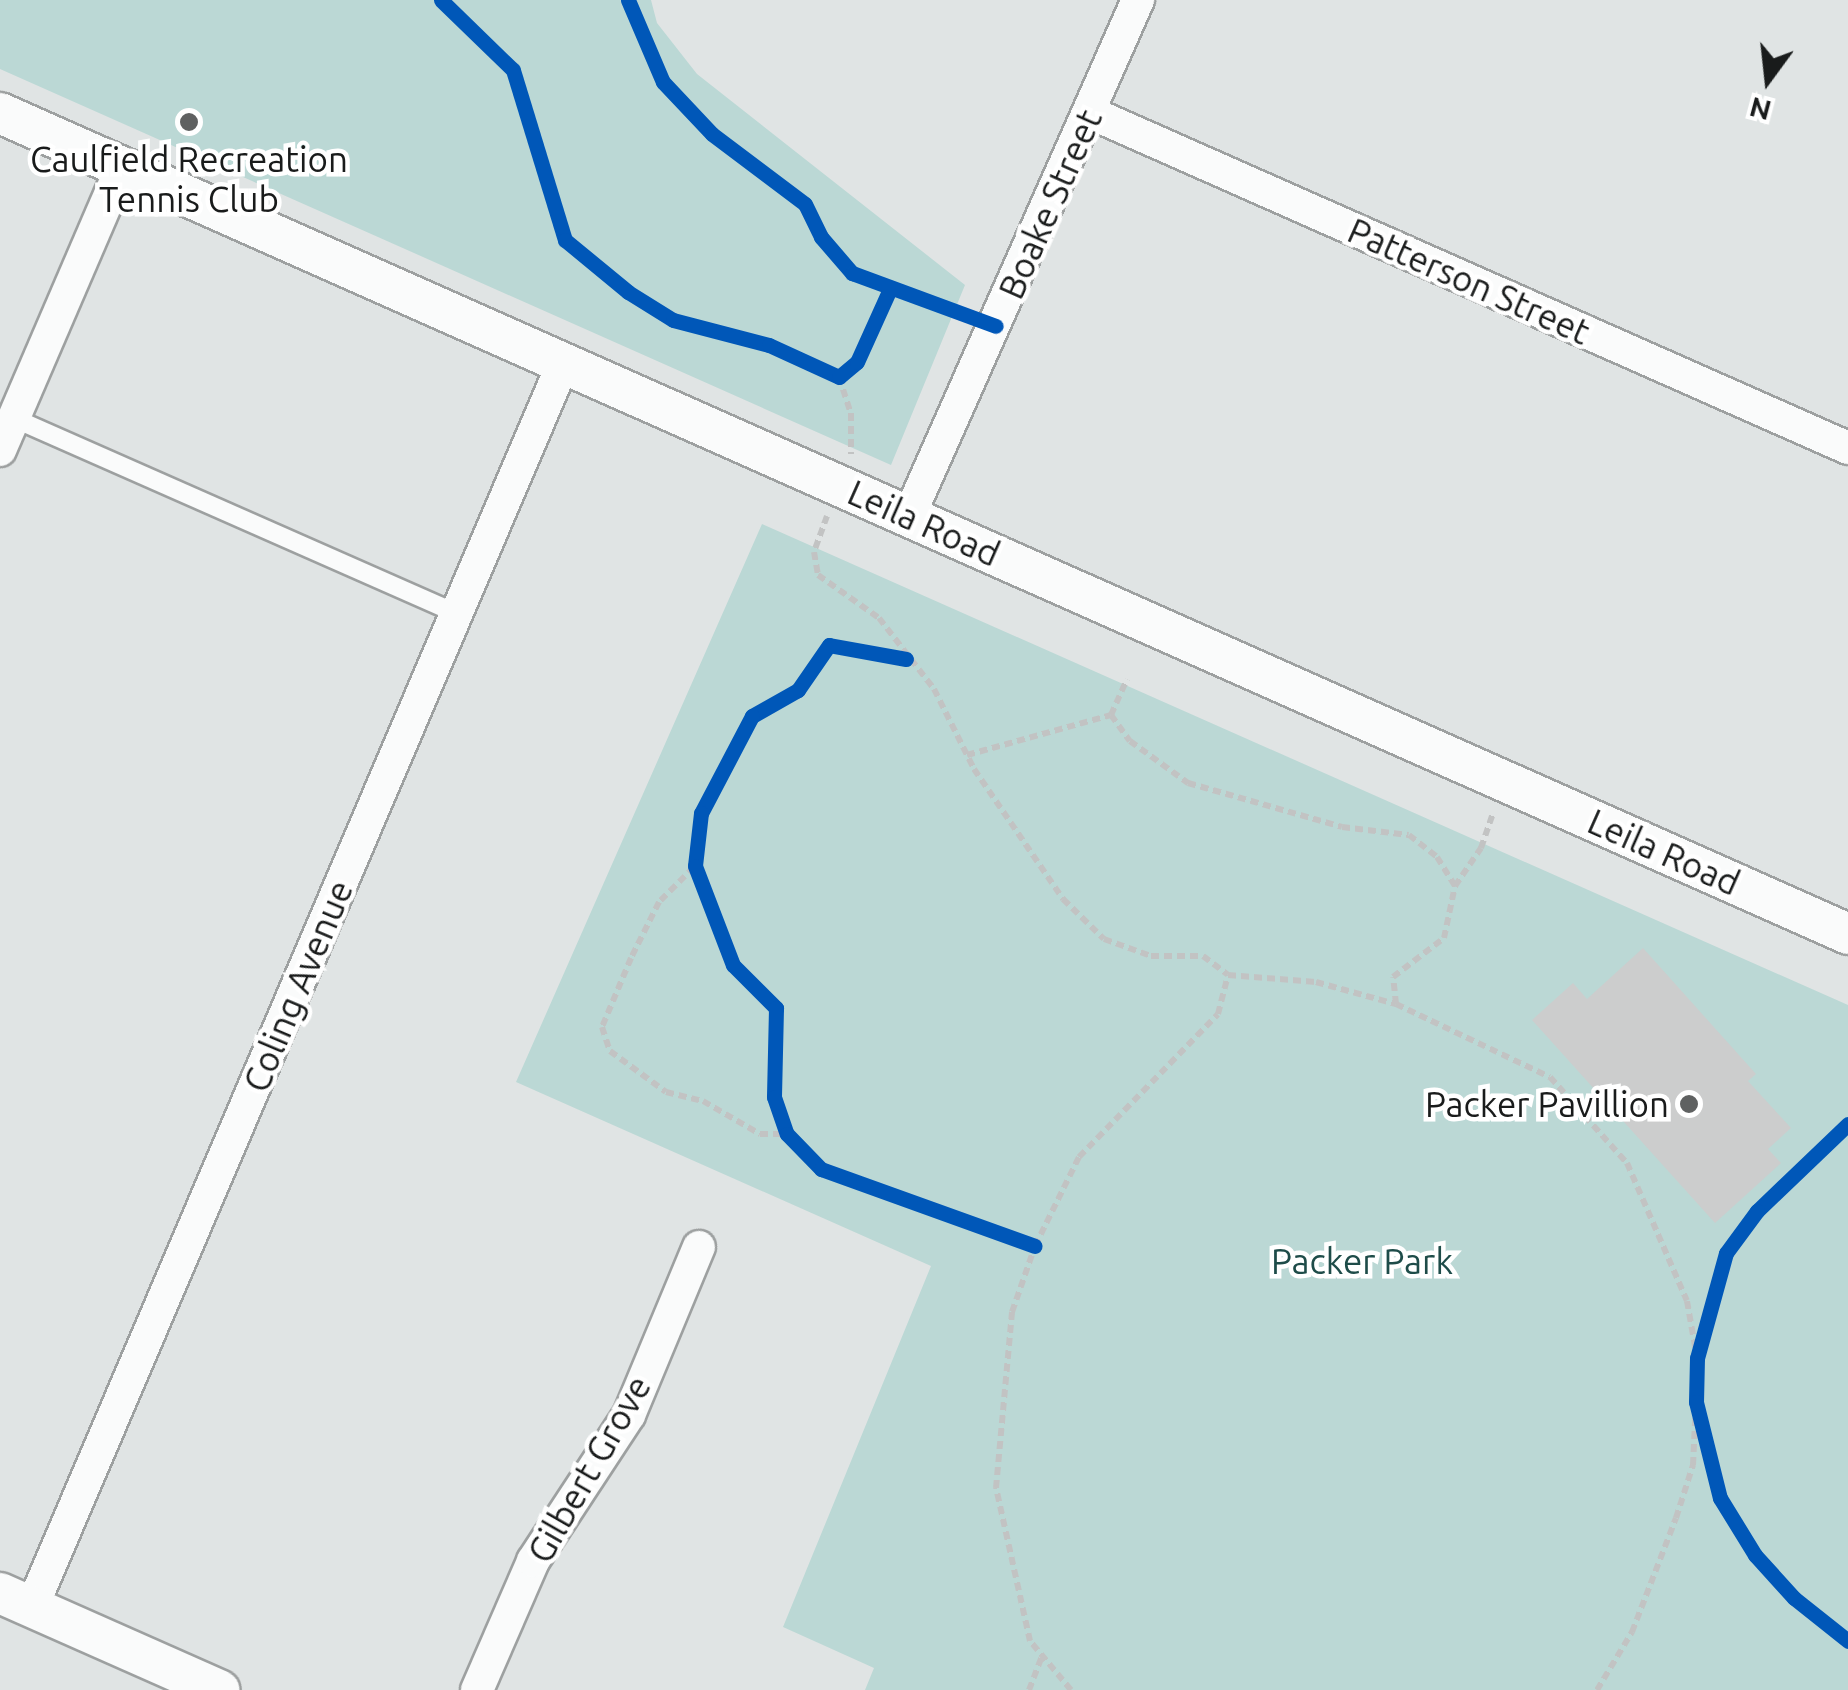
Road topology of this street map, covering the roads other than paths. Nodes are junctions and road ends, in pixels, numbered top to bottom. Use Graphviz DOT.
graph roads {
  1 [pos="1138,0"];
  2 [pos="0,113"];
  3 [pos="1090,114"];
  4 [pos="122,167"];
  5 [pos="563,364"];
  6 [pos="7,415"];
  7 [pos="1848,448"];
  8 [pos="0,450"];
  9 [pos="909,516"];
  10 [pos="457,614"];
  11 [pos="1848,934"];
  12 [pos="700,1246"];
  13 [pos="16,1600"];
  14 [pos="219,1690"];
  15 [pos="477,1690"];
  1 -- 3 [label="street, Boake Street"];
  2 -- 4 [label="street, Leila Road"];
  3 -- 7 [label="street, Patterson Street"];
  3 -- 9 [label="street, Boake Street"];
  4 -- 5 [label="street, Leila Road"];
  4 -- 6 [label="street"];
  5 -- 9 [label="street, Leila Road"];
  5 -- 10 [label="street, Coling Avenue"];
  6 -- 8 [label="street"];
  6 -- 10 [label="lane"];
  9 -- 11 [label="street, Leila Road"];
  10 -- 13 [label="street, Coling Avenue"];
  12 -- 15 [label="street, Gilbert Grove"];
  13 -- 14 [label="street"];
}
